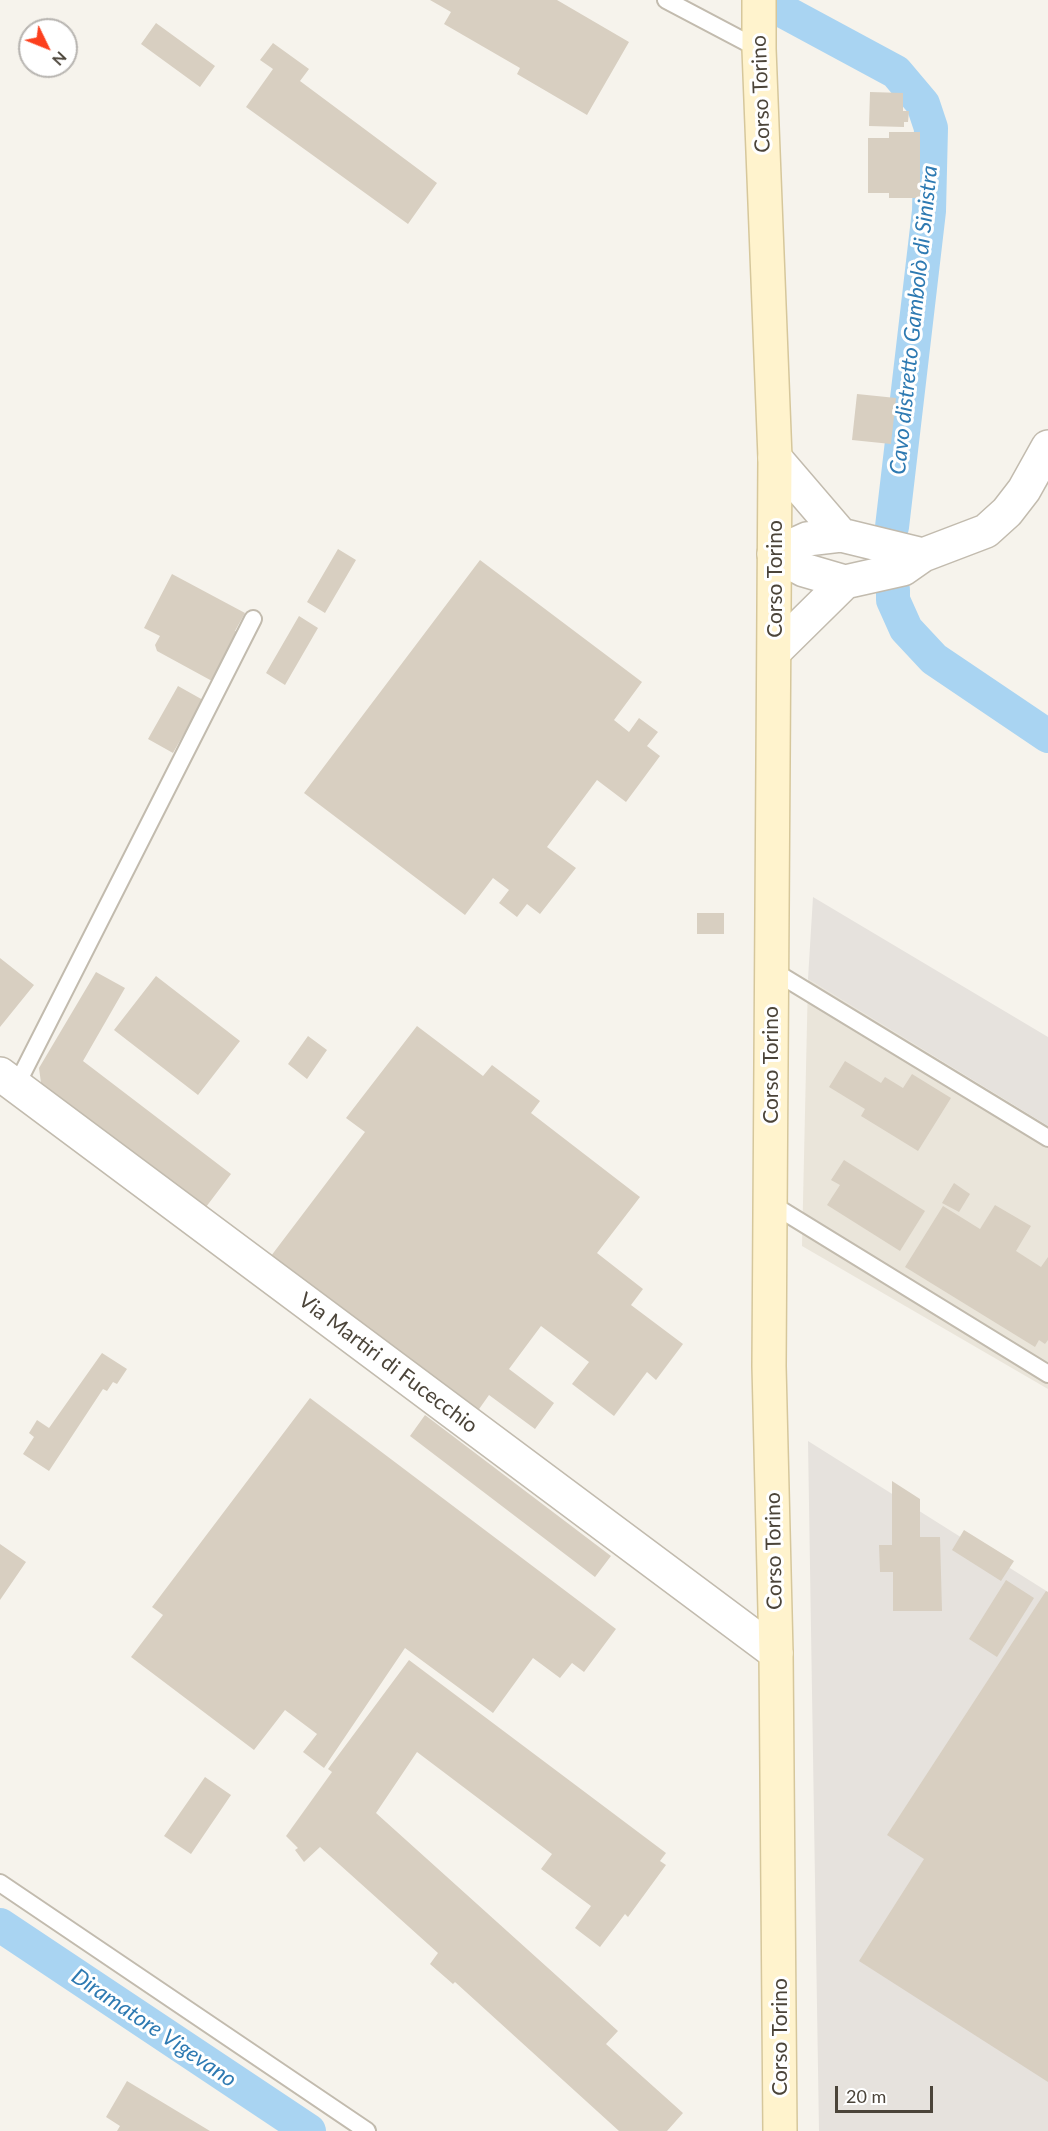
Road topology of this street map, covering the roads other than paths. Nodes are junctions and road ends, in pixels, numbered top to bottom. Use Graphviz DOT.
graph roads {
  1 [pos="666,0"];
  2 [pos="759,0"];
  3 [pos="759,49"];
  4 [pos="1048,447"];
  5 [pos="776,458"];
  6 [pos="841,535"];
  7 [pos="774,554"];
  8 [pos="923,555"];
  9 [pos="845,582"];
  10 [pos="253,619"];
  11 [pos="775,651"];
  12 [pos="772,970"];
  13 [pos="8,1080"];
  14 [pos="1048,1138"];
  15 [pos="770,1203"];
  16 [pos="1048,1374"];
  17 [pos="776,1653"];
  18 [pos="0,1883"];
  19 [pos="367,2131"];
  20 [pos="780,2131"];
  1 -- 3 [label="lane"];
  2 -- 3 [label="main road, Corso Torino"];
  3 -- 5 [label="main road, Corso Torino"];
  4 -- 8 [label="street"];
  5 -- 6 [label="street"];
  5 -- 7 [label="main road, Corso Torino"];
  6 -- 7 [label="street"];
  6 -- 8 [label="street"];
  7 -- 9 [label="street"];
  7 -- 11 [label="main road, Corso Torino"];
  8 -- 9 [label="street"];
  9 -- 11 [label="street"];
  10 -- 13 [label="lane"];
  11 -- 12 [label="main road, Corso Torino"];
  12 -- 14 [label="lane"];
  12 -- 15 [label="main road, Corso Torino"];
  13 -- 17 [label="street, Via Martiri di Fucecchio"];
  15 -- 16 [label="lane"];
  15 -- 17 [label="main road, Corso Torino"];
  17 -- 20 [label="main road, Corso Torino"];
  18 -- 19 [label="lane"];
}
